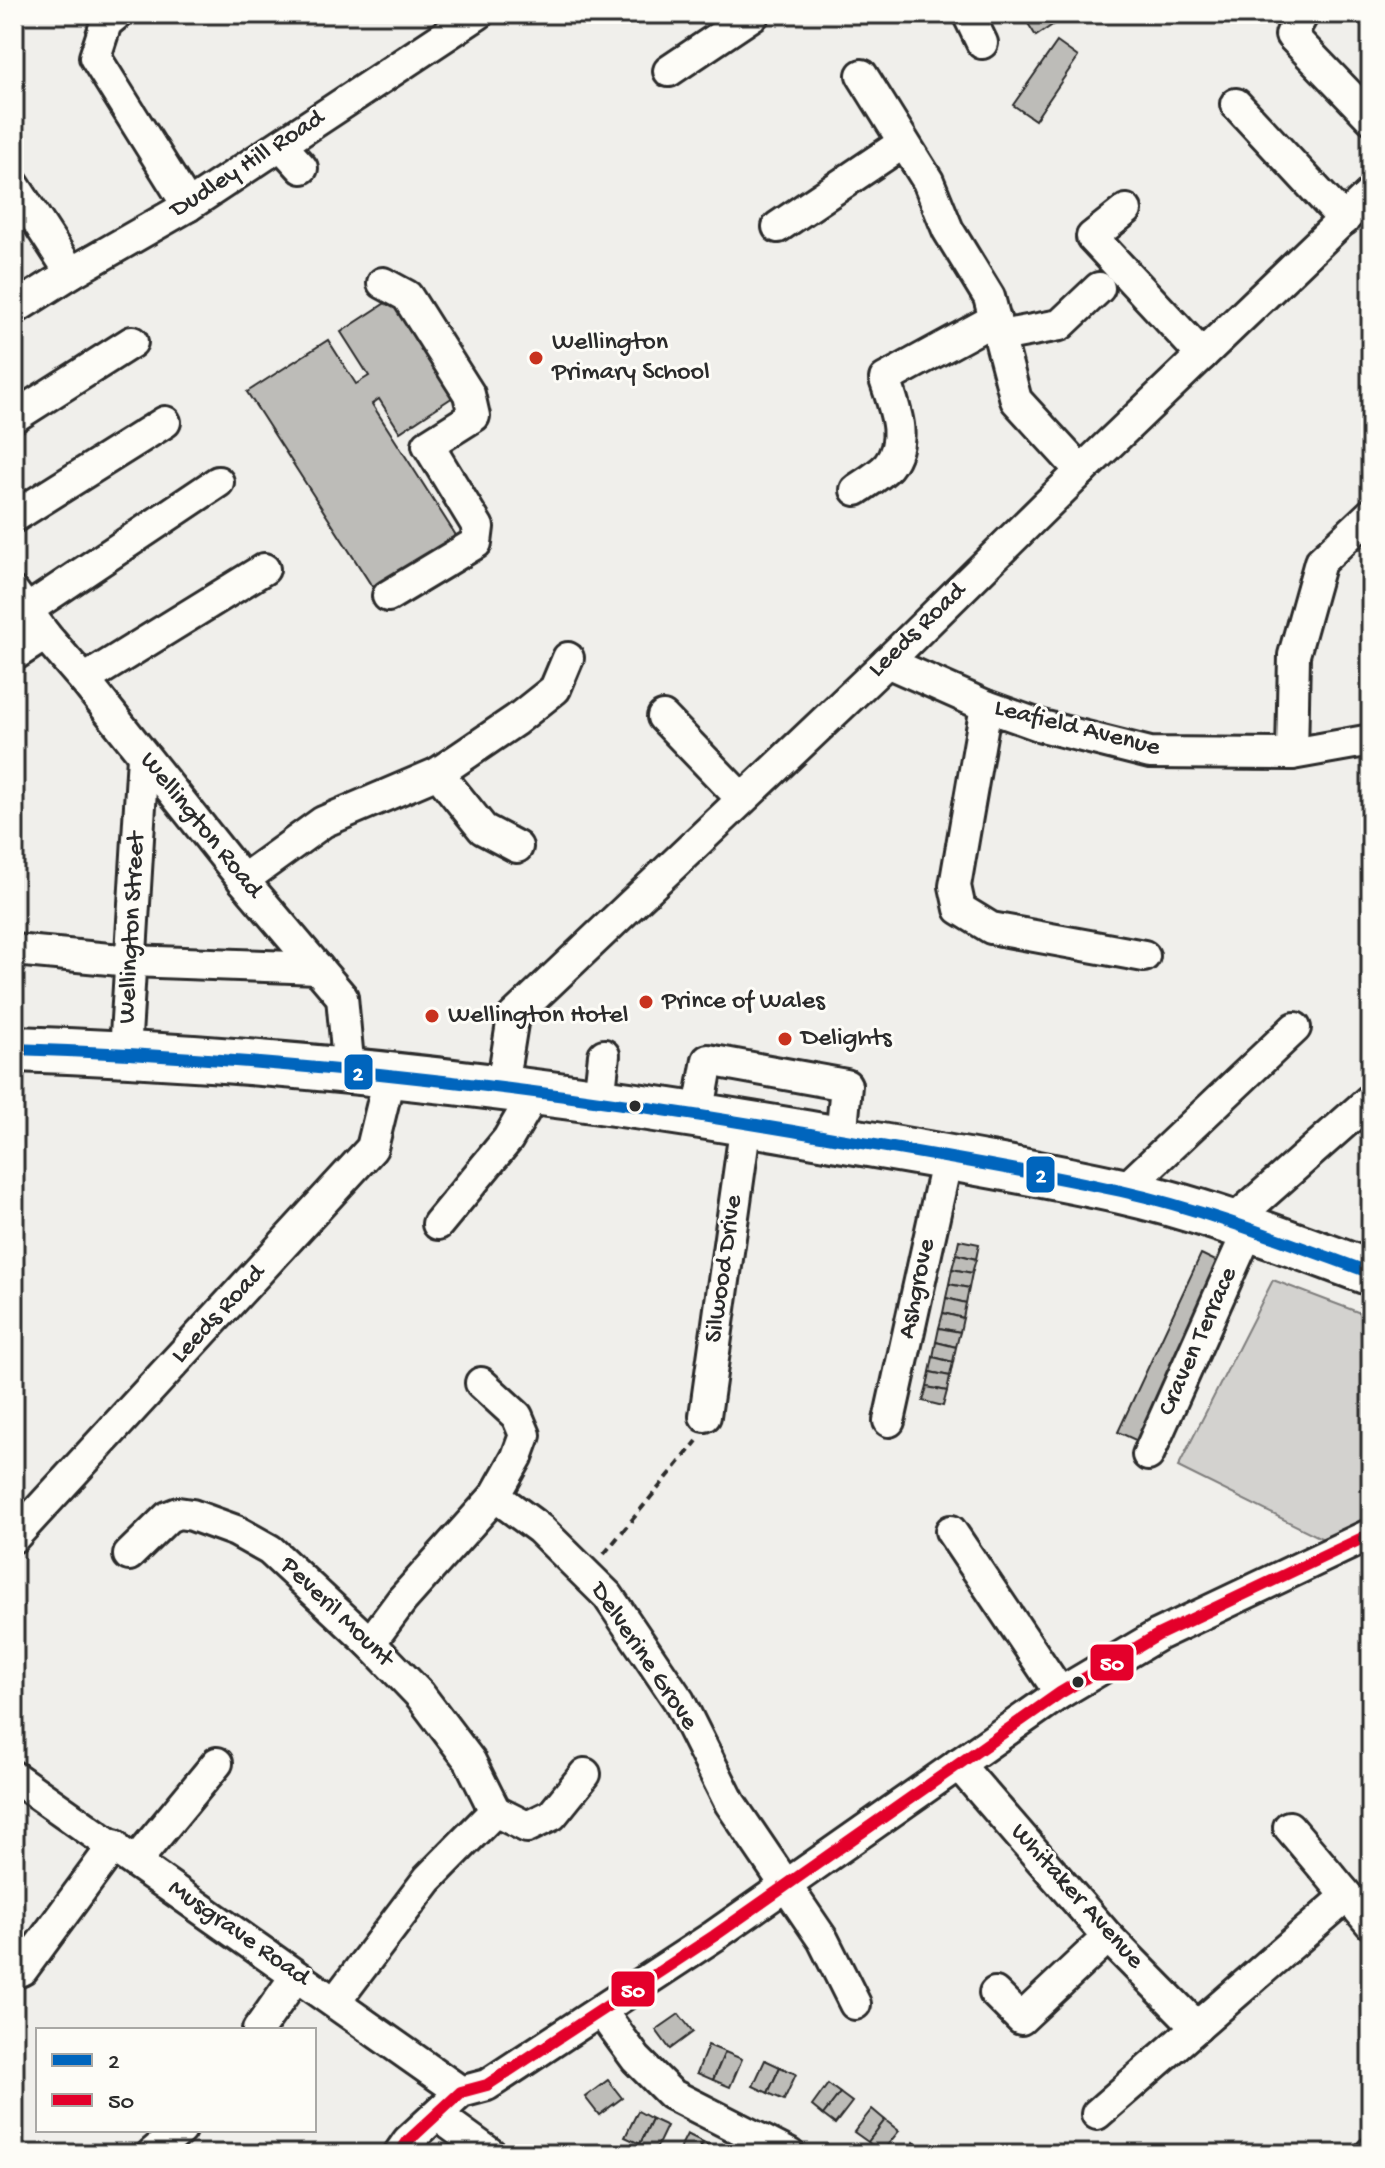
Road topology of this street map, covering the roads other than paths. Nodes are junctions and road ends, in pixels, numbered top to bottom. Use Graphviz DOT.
graph roads {
  1 [pos="117,14"];
  2 [pos="478,14"];
  3 [pos="754,14"];
  4 [pos="968,14"];
  5 [pos="1303,14"];
  6 [pos="982,43"];
  7 [pos="669,71"];
  8 [pos="862,75"];
  9 [pos="1236,104"];
  10 [pos="1371,118"];
  11 [pos="903,143"];
  12 [pos="281,145"];
  13 [pos="302,168"];
  14 [pos="14,185"];
  15 [pos="1371,193"];
  16 [pos="188,206"];
  17 [pos="1126,210"];
  18 [pos="1344,220"];
  19 [pos="778,227"];
  20 [pos="71,273"];
  21 [pos="383,283"];
  22 [pos="1099,288"];
  23 [pos="14,309"];
  24 [pos="998,328"];
  25 [pos="132,342"];
  26 [pos="1202,355"];
  27 [pos="14,417"];
  28 [pos="165,422"];
  29 [pos="1081,471"];
  30 [pos="218,482"];
  31 [pos="856,490"];
  32 [pos="1371,514"];
  33 [pos="14,517"];
  34 [pos="264,569"];
  35 [pos="388,596"];
  36 [pos="21,601"];
  37 [pos="45,635"];
  38 [pos="14,655"];
  39 [pos="568,658"];
  40 [pos="887,662"];
  41 [pos="84,680"];
  42 [pos="986,706"];
  43 [pos="663,717"];
  44 [pos="1371,740"];
  45 [pos="1292,754"];
  46 [pos="143,756"];
  47 [pos="438,773"];
  48 [pos="742,799"];
  49 [pos="517,847"];
  50 [pos="243,880"];
  51 [pos="14,950"];
  52 [pos="1144,956"];
  53 [pos="131,961"];
  54 [pos="318,968"];
  55 [pos="1295,1028"];
  56 [pos="14,1049"];
  57 [pos="125,1052"];
  58 [pos="604,1055"];
  59 [pos="370,1073"];
  60 [pos="519,1088"];
  61 [pos="1371,1099"];
  62 [pos="599,1100"];
  63 [pos="698,1115"];
  64 [pos="746,1123"];
  65 [pos="841,1139"];
  66 [pos="947,1158"];
  67 [pos="1123,1191"];
  68 [pos="438,1224"];
  69 [pos="1240,1226"];
  70 [pos="1371,1273"];
  71 [pos="481,1383"];
  72 [pos="705,1416"];
  73 [pos="889,1421"];
  74 [pos="1148,1455"];
  75 [pos="495,1496"];
  76 [pos="951,1531"];
  77 [pos="1371,1534"];
  78 [pos="14,1537"];
  79 [pos="129,1555"];
  80 [pos="370,1643"];
  81 [pos="1060,1693"];
  82 [pos="217,1763"];
  83 [pos="958,1764"];
  84 [pos="585,1774"];
  85 [pos="14,1777"];
  86 [pos="495,1811"];
  87 [pos="1289,1827"];
  88 [pos="125,1853"];
  89 [pos="785,1885"];
  90 [pos="1344,1892"];
  91 [pos="1371,1924"];
  92 [pos="1108,1937"];
  93 [pos="14,1973"];
  94 [pos="296,1976"];
  95 [pos="995,1993"];
  96 [pos="335,2002"];
  97 [pos="855,2004"];
  98 [pos="601,2011"];
  99 [pos="1197,2027"];
  100 [pos="259,2028"];
  101 [pos="461,2092"];
  102 [pos="1097,2114"];
  103 [pos="437,2115"];
  104 [pos="178,2132"];
  105 [pos="152,2154"];
  106 [pos="399,2154"];
  107 [pos="491,2154"];
  108 [pos="789,2154"];
  1 -- 16 [label="street"];
  2 -- 12 [label="street, Dudley Hill Road"];
  3 -- 7 [label="street"];
  4 -- 6 [label="street"];
  5 -- 10 [label="street"];
  8 -- 11 [label="street"];
  9 -- 18 [label="street"];
  11 -- 19 [label="street"];
  11 -- 24 [label="street"];
  12 -- 13 [label="street"];
  12 -- 16 [label="street, Dudley Hill Road"];
  14 -- 20 [label="street"];
  15 -- 18 [label="street, Leeds Road"];
  16 -- 20 [label="street, Dudley Hill Road"];
  17 -- 26 [label="street"];
  18 -- 26 [label="street, Leeds Road"];
  20 -- 23 [label="street, Dudley Hill Road"];
  21 -- 35 [label="street"];
  22 -- 24 [label="street"];
  24 -- 29 [label="street"];
  24 -- 31 [label="street"];
  25 -- 27 [label="street"];
  26 -- 29 [label="street, Leeds Road"];
  28 -- 33 [label="street"];
  29 -- 40 [label="street, Leeds Road"];
  30 -- 36 [label="street"];
  32 -- 45 [label="street"];
  34 -- 41 [label="street"];
  36 -- 37 [label="street, Wellington Road"];
  37 -- 38 [label="street"];
  37 -- 41 [label="street, Wellington Road"];
  39 -- 47 [label="street"];
  40 -- 42 [label="street, Leafield Avenue"];
  40 -- 48 [label="street, Leeds Road"];
  41 -- 46 [label="street, Wellington Road"];
  42 -- 45 [label="street, Leafield Avenue"];
  42 -- 52 [label="street"];
  43 -- 48 [label="street"];
  44 -- 45 [label="street, Leafield Avenue"];
  46 -- 50 [label="street, Wellington Road"];
  46 -- 53 [label="street, Wellington Street"];
  47 -- 49 [label="street"];
  47 -- 50 [label="street"];
  48 -- 60 [label="street, Leeds Road"];
  50 -- 54 [label="street, Wellington Road"];
  51 -- 53 [label="street"];
  53 -- 54 [label="street"];
  53 -- 57 [label="street, Wellington Street"];
  54 -- 59 [label="street, Wellington Road"];
  55 -- 67 [label="street"];
  56 -- 57 [label="highway"];
  57 -- 59 [label="highway"];
  58 -- 62 [label="street"];
  59 -- 60 [label="highway"];
  59 -- 78 [label="street, Leeds Road"];
  60 -- 62 [label="highway"];
  60 -- 68 [label="street"];
  61 -- 69 [label="street"];
  62 -- 63 [label="highway"];
  63 -- 64 [label="highway"];
  63 -- 65 [label="street"];
  64 -- 65 [label="highway"];
  64 -- 72 [label="street, Silwood Drive"];
  65 -- 66 [label="highway"];
  66 -- 67 [label="highway"];
  66 -- 73 [label="street, Ashgrove"];
  67 -- 69 [label="highway"];
  69 -- 70 [label="highway"];
  69 -- 74 [label="street, Craven Terrace"];
  71 -- 75 [label="street"];
  75 -- 80 [label="street"];
  75 -- 89 [label="street, Delverine Grove"];
  76 -- 81 [label="street"];
  77 -- 81 [label="street"];
  79 -- 80 [label="street, Peveril Mount"];
  80 -- 86 [label="street, Peveril Mount"];
  81 -- 83 [label="street"];
  82 -- 88 [label="street"];
  83 -- 89 [label="street"];
  83 -- 92 [label="street, Whitaker Avenue"];
  84 -- 86 [label="street"];
  85 -- 88 [label="street, Musgrave Road"];
  86 -- 96 [label="street"];
  87 -- 90 [label="street"];
  88 -- 93 [label="street"];
  88 -- 94 [label="street, Musgrave Road"];
  89 -- 97 [label="street, Delverine Grove"];
  89 -- 98 [label="street"];
  90 -- 91 [label="street"];
  90 -- 99 [label="street"];
  92 -- 95 [label="street"];
  92 -- 99 [label="street, Whitaker Avenue"];
  94 -- 96 [label="street, Musgrave Road"];
  94 -- 100 [label="street"];
  96 -- 101 [label="street, Musgrave Road"];
  98 -- 101 [label="street"];
  98 -- 108 [label="street"];
  99 -- 102 [label="street"];
  101 -- 103 [label="street"];
  103 -- 106 [label="street"];
  103 -- 107 [label="street"];
  104 -- 105 [label="street"];
}
